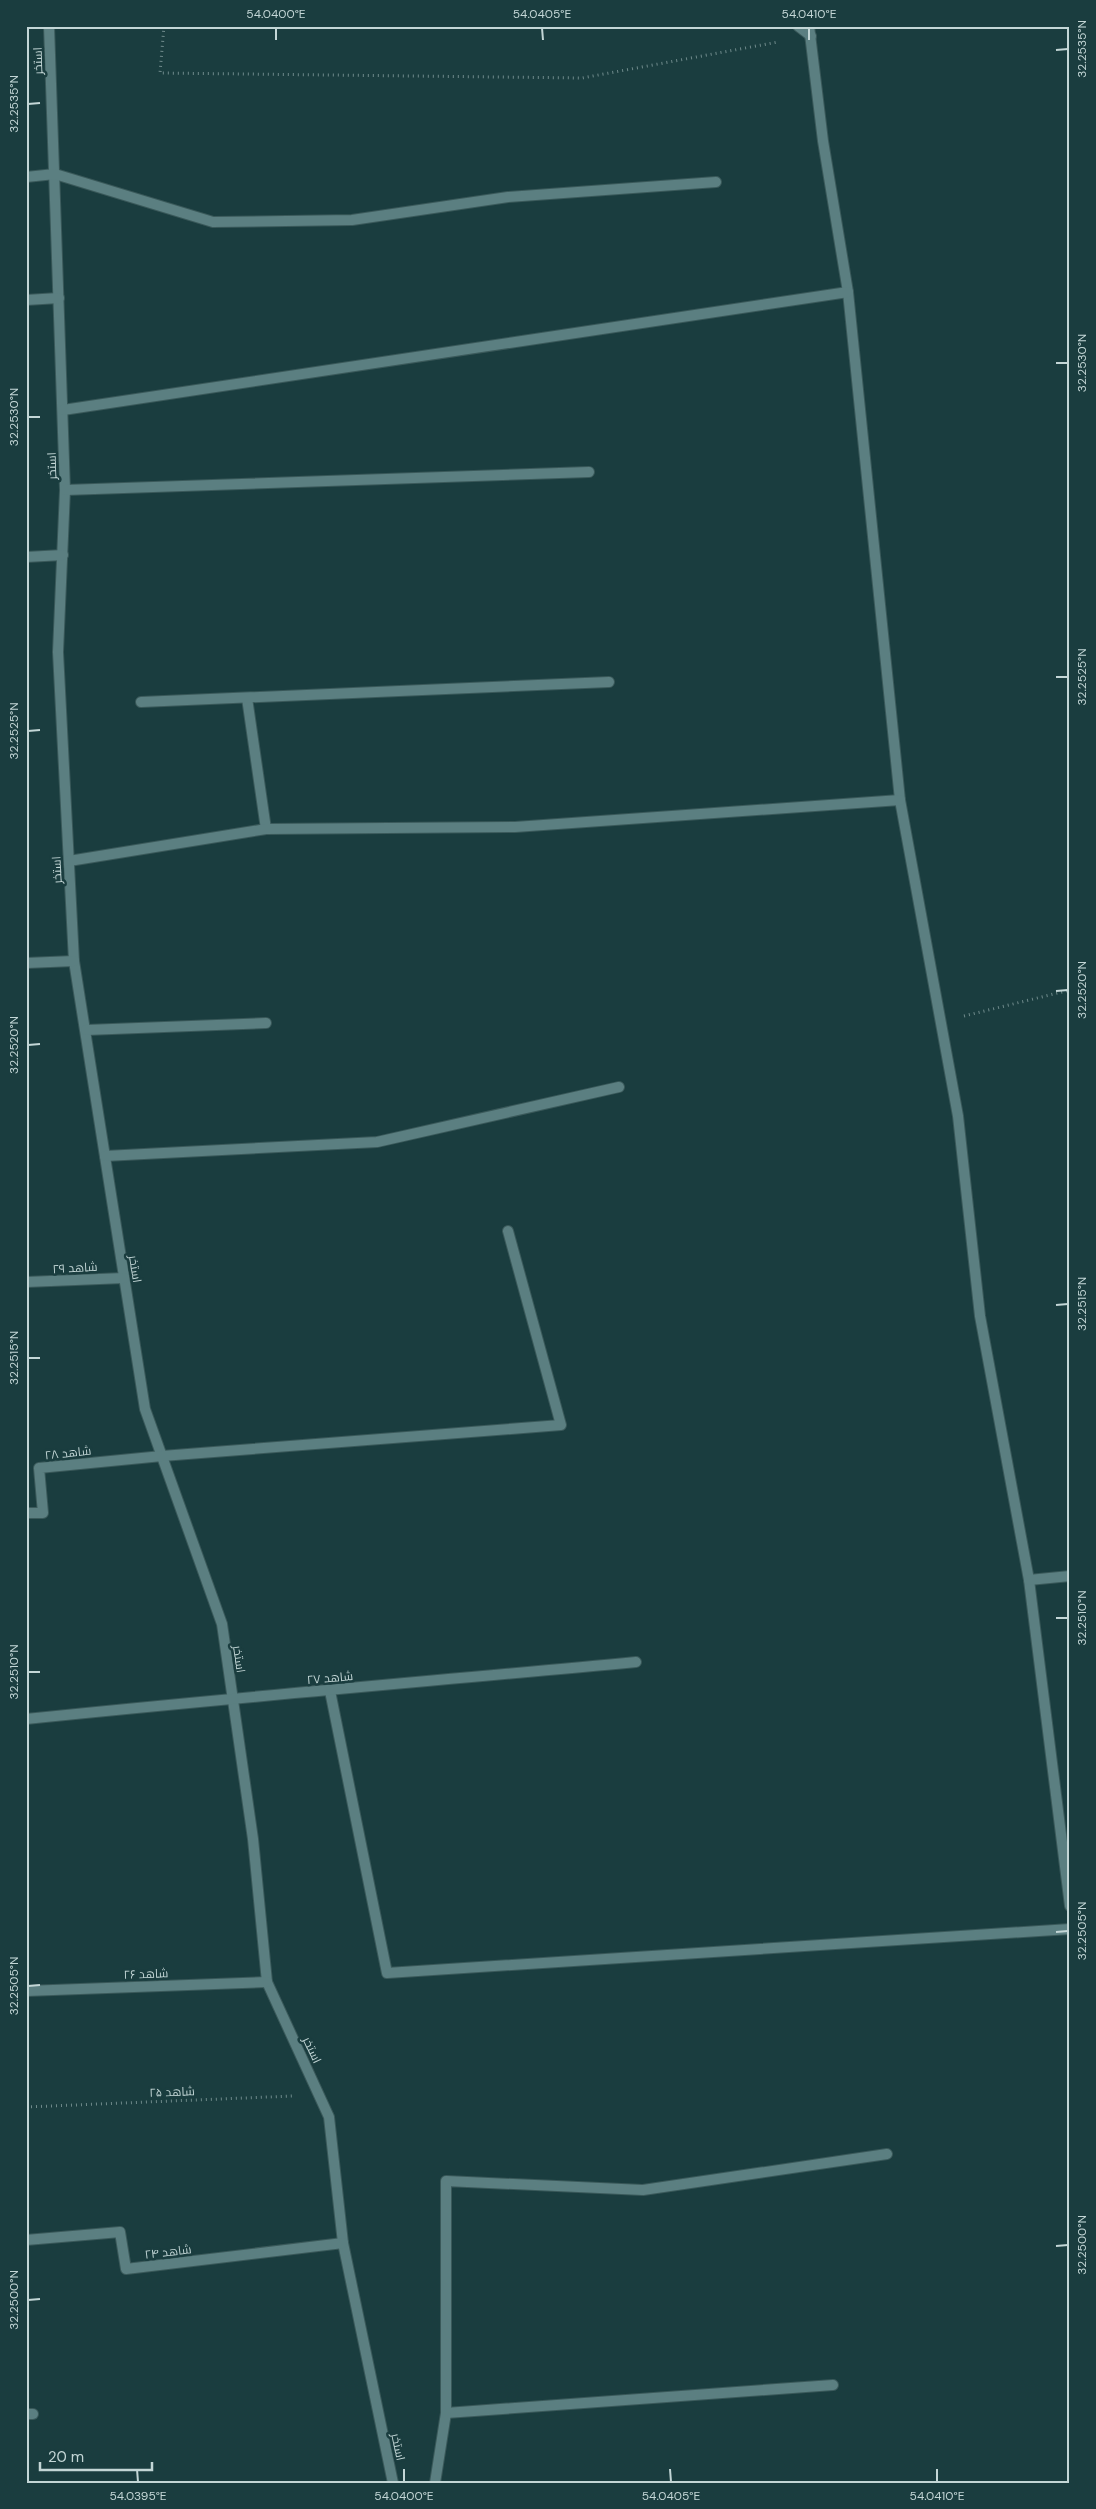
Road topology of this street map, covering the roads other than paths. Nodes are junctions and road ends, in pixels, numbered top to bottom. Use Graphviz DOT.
graph roads {
  1 [pos="50,26"];
  2 [pos="798,26"];
  3 [pos="810,31"];
  4 [pos="54,174"];
  5 [pos="26,177"];
  6 [pos="716,182"];
  7 [pos="848,292"];
  8 [pos="59,298"];
  9 [pos="26,300"];
  10 [pos="63,410"];
  11 [pos="589,472"];
  12 [pos="65,490"];
  13 [pos="63,555"];
  14 [pos="26,556"];
  15 [pos="609,682"];
  16 [pos="247,698"];
  17 [pos="141,702"];
  18 [pos="900,800"];
  19 [pos="266,829"];
  20 [pos="69,861"];
  21 [pos="74,961"];
  22 [pos="26,963"];
  23 [pos="266,1024"];
  24 [pos="86,1030"];
  25 [pos="618,1087"];
  26 [pos="105,1156"];
  27 [pos="508,1231"];
  28 [pos="124,1278"];
  29 [pos="26,1282"];
  30 [pos="162,1456"];
  31 [pos="26,1514"];
  32 [pos="1070,1576"];
  33 [pos="1029,1580"];
  34 [pos="636,1662"];
  35 [pos="330,1691"];
  36 [pos="232,1697"];
  37 [pos="26,1719"];
  38 [pos="1070,1906"];
  39 [pos="1070,1929"];
  40 [pos="267,1982"];
  41 [pos="26,1991"];
  42 [pos="887,2154"];
  43 [pos="26,2240"];
  44 [pos="343,2243"];
  45 [pos="833,2385"];
  46 [pos="446,2413"];
  47 [pos="393,2483"];
  48 [pos="435,2483"];
  1 -- 4 [label="street, استخر"];
  2 -- 3 [label="street"];
  3 -- 7 [label="street"];
  4 -- 5 [label="street"];
  4 -- 6 [label="street"];
  4 -- 8 [label="street, استخر"];
  7 -- 10 [label="street"];
  7 -- 18 [label="street"];
  8 -- 9 [label="street"];
  8 -- 10 [label="street, استخر"];
  10 -- 12 [label="street, استخر"];
  11 -- 12 [label="street"];
  12 -- 13 [label="street, استخر"];
  13 -- 14 [label="street"];
  13 -- 20 [label="street, استخر"];
  15 -- 16 [label="street"];
  16 -- 17 [label="street"];
  16 -- 19 [label="street"];
  18 -- 19 [label="street"];
  18 -- 33 [label="street"];
  19 -- 20 [label="street"];
  20 -- 21 [label="street, استخر"];
  21 -- 22 [label="street"];
  21 -- 24 [label="street, استخر"];
  23 -- 24 [label="street"];
  24 -- 26 [label="street, استخر"];
  25 -- 26 [label="street"];
  26 -- 28 [label="street, استخر"];
  27 -- 30 [label="street"];
  28 -- 29 [label="street, شاهد ۲۹"];
  28 -- 30 [label="street, استخر"];
  30 -- 31 [label="street, شاهد ۲۸"];
  30 -- 36 [label="street, استخر"];
  32 -- 33 [label="street"];
  33 -- 38 [label="street"];
  34 -- 35 [label="street, شاهد ۲۷"];
  35 -- 36 [label="street, شاهد ۲۷"];
  35 -- 39 [label="street"];
  36 -- 37 [label="street, شاهد ۲۷"];
  36 -- 40 [label="street, استخر"];
  40 -- 41 [label="street, شاهد ۲۶"];
  40 -- 44 [label="street, استخر"];
  42 -- 46 [label="street"];
  43 -- 44 [label="street, شاهد ۲۴"];
  44 -- 47 [label="street, استخر"];
  45 -- 46 [label="street"];
  46 -- 48 [label="street"];
}
